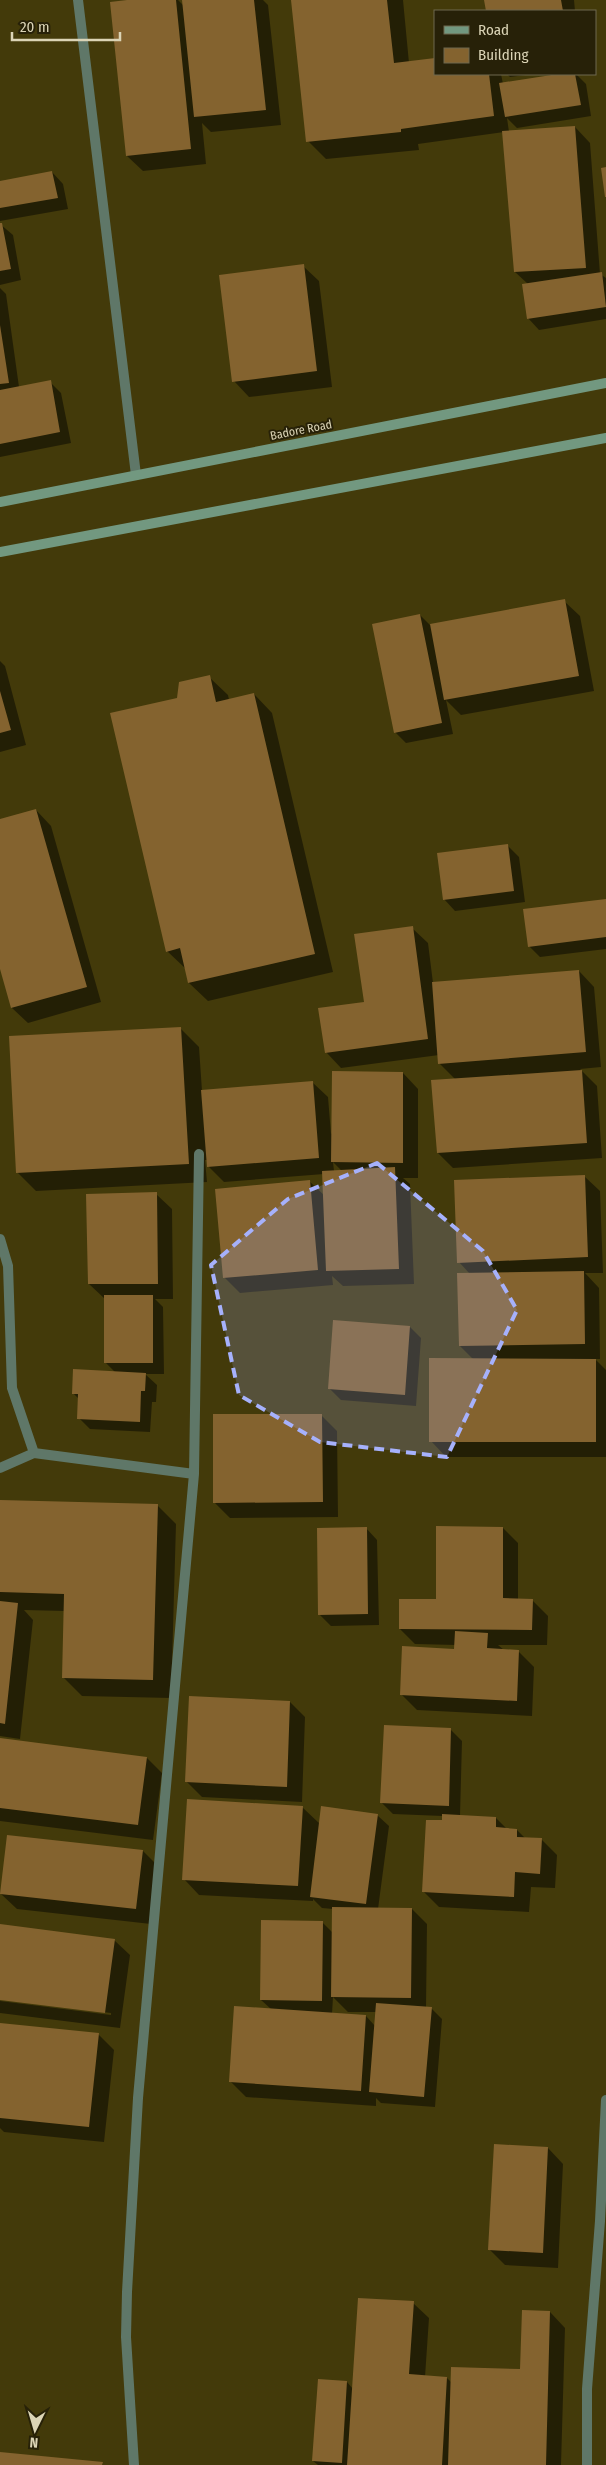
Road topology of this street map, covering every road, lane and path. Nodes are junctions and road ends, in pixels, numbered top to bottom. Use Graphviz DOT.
graph roads {
  1 [pos="78,0"];
  2 [pos="606,383"];
  3 [pos="606,438"];
  4 [pos="136,474"];
  5 [pos="0,502"];
  6 [pos="0,552"];
  7 [pos="199,1154"];
  8 [pos="0,1239"];
  9 [pos="34,1453"];
  10 [pos="0,1468"];
  11 [pos="194,1474"];
  12 [pos="606,2100"];
  13 [pos="134,2465"];
  14 [pos="587,2465"];
  1 -- 4 [label="street"];
  2 -- 4 [label="main road, Badore Road"];
  3 -- 6 [label="main road"];
  4 -- 5 [label="main road, Badore Road"];
  7 -- 11 [label="street"];
  8 -- 9 [label="street"];
  9 -- 10 [label="street"];
  9 -- 11 [label="street"];
  11 -- 13 [label="street"];
  12 -- 14 [label="street"];
}
